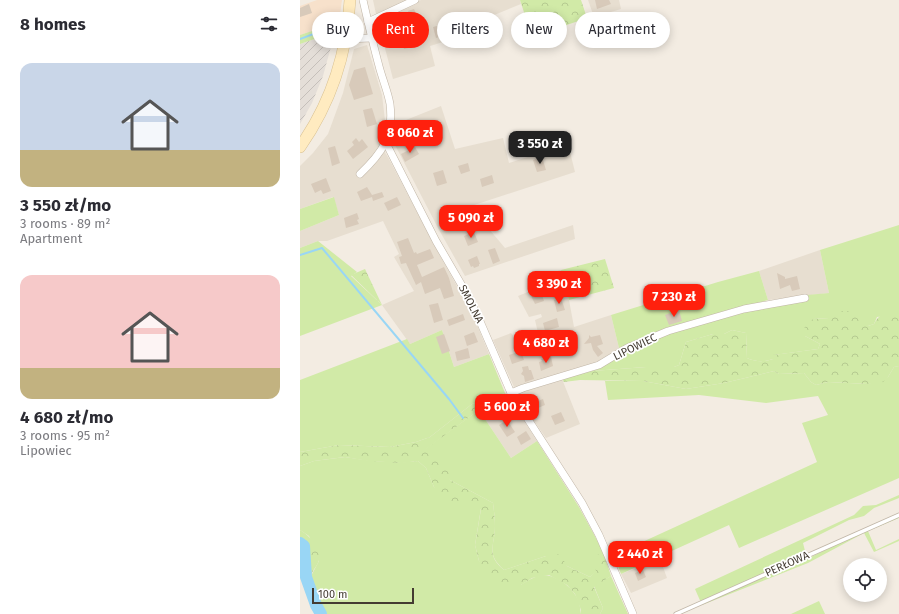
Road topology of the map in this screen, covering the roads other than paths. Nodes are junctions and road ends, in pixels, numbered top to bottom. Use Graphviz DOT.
graph roads {
  1 [pos="350,0"];
  2 [pos="363,0"];
  3 [pos="415,0"];
  4 [pos="349,12"];
  5 [pos="368,22"];
  6 [pos="364,38"];
  7 [pos="372,38"];
  8 [pos="344,48"];
  9 [pos="375,48"];
  10 [pos="386,143"];
  11 [pos="300,147"];
  12 [pos="360,174"];
  13 [pos="805,298"];
  14 [pos="511,393"];
  15 [pos="899,515"];
  16 [pos="632,614"];
  17 [pos="676,614"];
  1 -- 4 [label="main road"];
  2 -- 5 [label="street"];
  3 -- 5 [label="street"];
  5 -- 7 [label="street"];
  6 -- 7 [label="street"];
  8 -- 11 [label="main road"];
  9 -- 10 [label="street"];
  10 -- 12 [label="street"];
  10 -- 14 [label="street, SMOLNA"];
  13 -- 14 [label="street, LIPOWIEC"];
  14 -- 16 [label="street, SMOLNA"];
  15 -- 17 [label="lane, PERŁOWA"];
}
